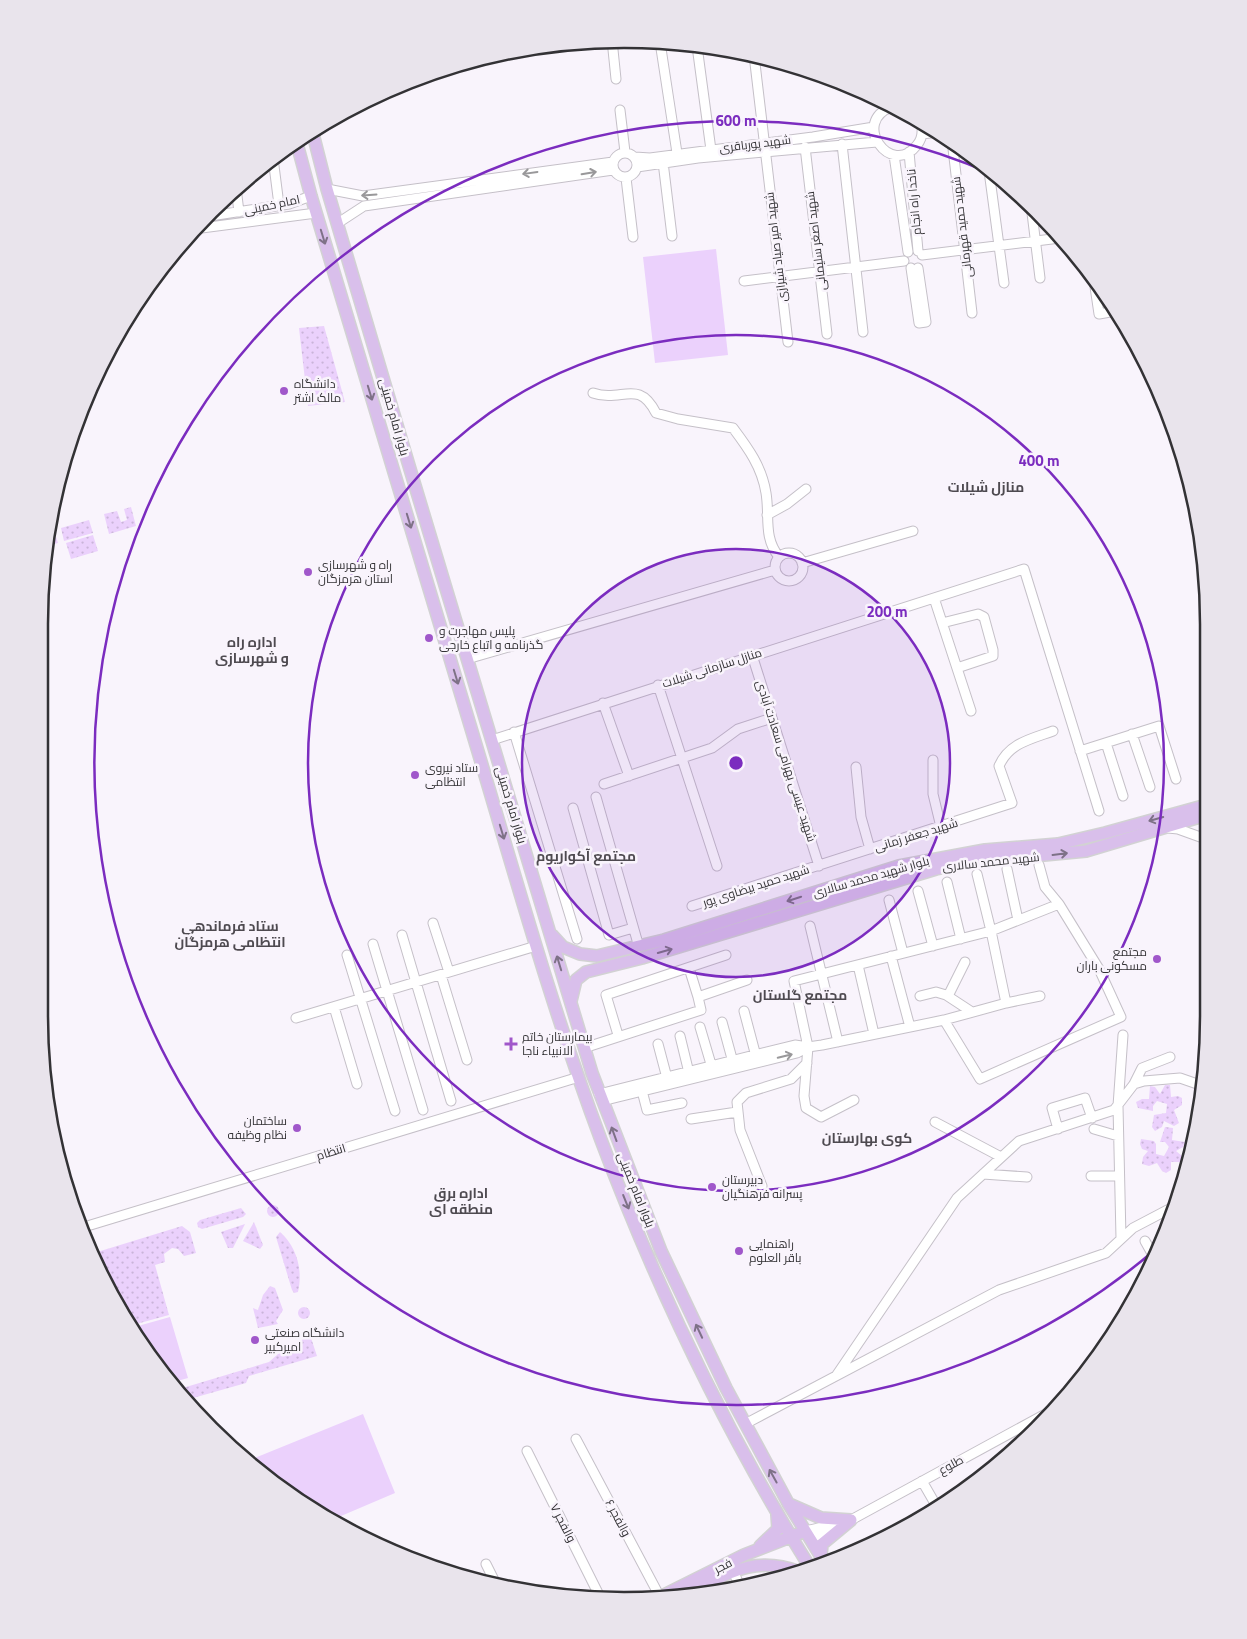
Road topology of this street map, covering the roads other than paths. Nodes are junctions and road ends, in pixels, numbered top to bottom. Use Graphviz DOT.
graph roads {
  1 [pos="613,48"];
  2 [pos="661,49"];
  3 [pos="698,52"];
  4 [pos="755,63"];
  5 [pos="616,79"];
  6 [pos="620,110"];
  7 [pos="884,110"];
  8 [pos="874,127"];
  9 [pos="922,134"];
  10 [pos="926,134"];
  11 [pos="314,138"];
  12 [pos="877,142"];
  13 [pos="811,143"];
  14 [pos="842,144"];
  15 [pos="765,147"];
  16 [pos="298,148"];
  17 [pos="711,150"];
  18 [pos="625,152"];
  19 [pos="909,152"];
  20 [pos="953,152"];
  21 [pos="677,153"];
  22 [pos="894,155"];
  23 [pos="635,157"];
  24 [pos="663,162"];
  25 [pos="274,166"];
  26 [pos="613,166"];
  27 [pos="638,167"];
  28 [pos="554,174"];
  29 [pos="626,178"];
  30 [pos="990,180"];
  31 [pos="465,182"];
  32 [pos="327,189"];
  33 [pos="466,192"];
  34 [pos="402,195"];
  35 [pos="237,196"];
  36 [pos="311,196"];
  37 [pos="913,203"];
  38 [pos="903,204"];
  39 [pos="279,205"];
  40 [pos="268,207"];
  41 [pos="239,212"];
  42 [pos="316,213"];
  43 [pos="217,216"];
  44 [pos="1032,217"];
  45 [pos="270,219"];
  46 [pos="210,222"];
  47 [pos="338,223"];
  48 [pos="212,226"];
  49 [pos="206,227"];
  50 [pos="672,236"];
  51 [pos="633,237"];
  52 [pos="1052,239"];
  53 [pos="1035,241"];
  54 [pos="1000,246"];
  55 [pos="964,250"];
  56 [pos="908,252"];
  57 [pos="920,253"];
  58 [pos="904,261"];
  59 [pos="855,267"];
  60 [pos="915,268"];
  61 [pos="820,272"];
  62 [pos="779,277"];
  63 [pos="1040,278"];
  64 [pos="744,281"];
  65 [pos="1004,283"];
  66 [pos="1096,295"];
  67 [pos="1108,312"];
  68 [pos="972,313"];
  69 [pos="863,332"];
  70 [pos="827,334"];
  71 [pos="788,342"];
  72 [pos="593,393"];
  73 [pos="410,469"];
  74 [pos="395,475"];
  75 [pos="806,489"];
  76 [pos="767,515"];
  77 [pos="913,531"];
  78 [pos="779,557"];
  79 [pos="802,563"];
  80 [pos="775,570"];
  81 [pos="934,598"];
  82 [pos="942,623"];
  83 [pos="752,656"];
  84 [pos="467,658"];
  85 [pos="957,668"];
  86 [pos="658,685"];
  87 [pos="603,703"];
  88 [pos="971,711"];
  89 [pos="772,718"];
  90 [pos="1052,730"];
  91 [pos="514,732"];
  92 [pos="1132,734"];
  93 [pos="492,740"];
  94 [pos="1106,743"];
  95 [pos="1080,751"];
  96 [pos="682,758"];
  97 [pos="933,760"];
  98 [pos="856,767"];
  99 [pos="629,776"];
  100 [pos="1176,779"];
  101 [pos="604,784"];
  102 [pos="1150,787"];
  103 [pos="1123,796"];
  104 [pos="596,797"];
  105 [pos="1200,807"];
  106 [pos="573,808"];
  107 [pos="1100,811"];
  108 [pos="1200,817"];
  109 [pos="941,827"];
  110 [pos="1165,828"];
  111 [pos="1200,837"];
  112 [pos="870,849"];
  113 [pos="1039,865"];
  114 [pos="716,866"];
  115 [pos="819,866"];
  116 [pos="1007,869"];
  117 [pos="977,874"];
  118 [pos="947,882"];
  119 [pos="918,891"];
  120 [pos="889,900"];
  121 [pos="1059,904"];
  122 [pos="692,906"];
  123 [pos="1018,920"];
  124 [pos="433,923"];
  125 [pos="810,926"];
  126 [pos="633,928"];
  127 [pos="991,931"];
  128 [pos="549,932"];
  129 [pos="402,935"];
  130 [pos="577,939"];
  131 [pos="961,939"];
  132 [pos="373,944"];
  133 [pos="536,946"];
  134 [pos="933,946"];
  135 [pos="640,952"];
  136 [pos="903,953"];
  137 [pos="347,955"];
  138 [pos="726,956"];
  139 [pos="891,956"];
  140 [pos="965,962"];
  141 [pos="858,965"];
  142 [pos="689,968"];
  143 [pos="445,974"];
  144 [pos="822,974"];
  145 [pos="747,980"];
  146 [pos="415,982"];
  147 [pos="387,991"];
  148 [pos="920,996"];
  149 [pos="948,996"];
  150 [pos="1040,996"];
  151 [pos="698,997"];
  152 [pos="360,999"];
  153 [pos="571,1003"];
  154 [pos="1006,1003"];
  155 [pos="334,1006"];
  156 [pos="744,1012"];
  157 [pos="972,1012"];
  158 [pos="296,1018"];
  159 [pos="944,1020"];
  160 [pos="722,1022"];
  161 [pos="700,1027"];
  162 [pos="910,1027"];
  163 [pos="874,1034"];
  164 [pos="618,1035"];
  165 [pos="1123,1035"];
  166 [pos="680,1036"];
  167 [pos="838,1042"];
  168 [pos="658,1044"];
  169 [pos="808,1047"];
  170 [pos="584,1048"];
  171 [pos="1170,1057"];
  172 [pos="757,1059"];
  173 [pos="467,1060"];
  174 [pos="807,1063"];
  175 [pos="733,1065"];
  176 [pos="712,1070"];
  177 [pos="690,1076"];
  178 [pos="579,1077"];
  179 [pos="667,1078"];
  180 [pos="1196,1083"];
  181 [pos="357,1084"];
  182 [pos="1134,1084"];
  183 [pos="641,1088"];
  184 [pos="601,1098"];
  185 [pos="854,1100"];
  186 [pos="451,1101"];
  187 [pos="682,1103"];
  188 [pos="1118,1106"];
  189 [pos="423,1110"];
  190 [pos="395,1112"];
  191 [pos="737,1112"];
  192 [pos="1092,1118"];
  193 [pos="691,1119"];
  194 [pos="935,1122"];
  195 [pos="1058,1129"];
  196 [pos="1094,1129"];
  197 [pos="1118,1136"];
  198 [pos="1001,1157"];
  199 [pos="983,1174"];
  200 [pos="1091,1176"];
  201 [pos="1119,1176"];
  202 [pos="1027,1177"];
  203 [pos="762,1186"];
  204 [pos="1165,1211"];
  205 [pos="87,1226"];
  206 [pos="1121,1238"];
  207 [pos="1145,1241"];
  208 [pos="1150,1249"];
  209 [pos="836,1376"];
  210 [pos="1033,1421"];
  211 [pos="745,1424"];
  212 [pos="576,1439"];
  213 [pos="527,1451"];
  214 [pos="922,1481"];
  215 [pos="933,1501"];
  216 [pos="788,1503"];
  217 [pos="773,1504"];
  218 [pos="851,1520"];
  219 [pos="808,1535"];
  220 [pos="794,1541"];
  221 [pos="756,1550"];
  222 [pos="823,1556"];
  223 [pos="821,1557"];
  224 [pos="747,1560"];
  225 [pos="807,1562"];
  226 [pos="486,1564"];
  227 [pos="785,1568"];
  228 [pos="733,1571"];
  229 [pos="492,1576"];
  230 [pos="737,1580"];
  231 [pos="705,1586"];
  232 [pos="680,1588"];
  233 [pos="654,1590"];
  234 [pos="597,1591"];
  1 -- 5 [label="street"];
  2 -- 21 [label="street"];
  3 -- 17 [label="street"];
  4 -- 15 [label="street, شهید امیر صیاد شیرازی"];
  6 -- 18 [label="street"];
  7 -- 8 [label="street"];
  8 -- 12 [label="street"];
  8 -- 13 [label="street, شهید پورباقری"];
  9 -- 10 [label="street"];
  9 -- 19 [label="street"];
  11 -- 32 [label="main road, بلوار امام خمینی"];
  12 -- 14 [label="street, شهید پورباقری"];
  12 -- 22 [label="street"];
  13 -- 14 [label="street, شهید پورباقری"];
  13 -- 15 [label="street, شهید پورباقری"];
  13 -- 61 [label="street, شهید اصغر سلیمانی"];
  14 -- 59 [label="street"];
  15 -- 17 [label="street, شهید پورباقری"];
  15 -- 24 [label="street, شهید پورباقری"];
  15 -- 62 [label="street, شهید امیر صیاد شیرازی"];
  16 -- 36 [label="main road, بلوار امام خمینی"];
  17 -- 21 [label="street, شهید پورباقری"];
  18 -- 23 [label="street"];
  18 -- 26 [label="street"];
  19 -- 22 [label="street"];
  19 -- 37 [label="street, ناخدا راه انجام"];
  20 -- 55 [label="street, شهید حمید قهرمانی"];
  21 -- 23 [label="street, شهید پورباقری"];
  22 -- 38 [label="street, ناخدا راه انجام"];
  23 -- 27 [label="street"];
  24 -- 27 [label="street, شهید پورباقری"];
  24 -- 50 [label="street"];
  25 -- 39 [label="street"];
  26 -- 28 [label="street"];
  26 -- 29 [label="street"];
  27 -- 29 [label="street"];
  28 -- 31 [label="street, one-way"];
  28 -- 33 [label="street"];
  29 -- 51 [label="street"];
  30 -- 54 [label="street"];
  31 -- 33 [label="street"];
  31 -- 34 [label="street"];
  34 -- 32 [label="street, one-way"];
  32 -- 47 [label="main road, بلوار امام خمینی"];
  33 -- 34 [label="street"];
  34 -- 47 [label="street"];
  35 -- 41 [label="street"];
  36 -- 39 [label="street, امام خمینی"];
  36 -- 42 [label="main road, بلوار امام خمینی"];
  37 -- 38 [label="street"];
  37 -- 57 [label="street, ناخدا راه انجام"];
  38 -- 56 [label="street, ناخدا راه انجام"];
  39 -- 40 [label="street, امام خمینی"];
  40 -- 41 [label="street, امام خمینی"];
  40 -- 45 [label="street"];
  41 -- 43 [label="street, امام خمینی"];
  42 -- 45 [label="street"];
  42 -- 74 [label="main road, بلوار امام خمینی, one-way"];
  44 -- 53 [label="street"];
  45 -- 48 [label="street"];
  46 -- 48 [label="street"];
  47 -- 73 [label="main road, بلوار امام خمینی"];
  48 -- 49 [label="street"];
  52 -- 53 [label="street"];
  53 -- 54 [label="street"];
  53 -- 63 [label="street"];
  54 -- 55 [label="street"];
  54 -- 65 [label="street"];
  55 -- 57 [label="street"];
  55 -- 68 [label="street, شهید حمید قهرمانی"];
  56 -- 57 [label="street"];
  56 -- 58 [label="street"];
  57 -- 60 [label="street"];
  58 -- 59 [label="street"];
  58 -- 60 [label="street"];
  59 -- 61 [label="street"];
  59 -- 69 [label="street"];
  60 -- 60 [label="street"];
  61 -- 62 [label="street"];
  61 -- 70 [label="street, شهید اصغر سلیمانی"];
  62 -- 64 [label="street"];
  62 -- 71 [label="street, شهید امیر صیاد شیرازی"];
  66 -- 67 [label="street"];
  72 -- 76 [label="street"];
  73 -- 74 [label="main road"];
  73 -- 84 [label="main road, بلوار امام خمینی"];
  74 -- 133 [label="main road, بلوار امام خمینی, one-way"];
  75 -- 76 [label="street"];
  76 -- 78 [label="street"];
  77 -- 79 [label="street"];
  78 -- 79 [label="street"];
  78 -- 80 [label="street"];
  79 -- 80 [label="street"];
  80 -- 84 [label="street"];
  81 -- 82 [label="street"];
  81 -- 83 [label="street, منازل سازمانی شیلات"];
  81 -- 95 [label="street, منازل سازمانی شیلات"];
  82 -- 85 [label="street"];
  82 -- 85 [label="street"];
  83 -- 86 [label="street, منازل سازمانی شیلات"];
  83 -- 89 [label="street, شهید عیسی بهرامی سعادت آبادی"];
  84 -- 93 [label="main road, بلوار امام خمینی"];
  85 -- 88 [label="street"];
  86 -- 87 [label="street, منازل سازمانی شیلات"];
  86 -- 96 [label="street"];
  87 -- 91 [label="street, منازل سازمانی شیلات"];
  87 -- 99 [label="street"];
  89 -- 96 [label="street"];
  89 -- 115 [label="street, شهید عیسی بهرامی سعادت آبادی"];
  90 -- 109 [label="street, شهید جعفر زمانی"];
  91 -- 93 [label="street, منازل سازمانی شیلات"];
  91 -- 130 [label="street"];
  92 -- 94 [label="street"];
  92 -- 100 [label="street"];
  92 -- 102 [label="street"];
  93 -- 128 [label="main road, بلوار امام خمینی"];
  94 -- 95 [label="street"];
  94 -- 103 [label="street"];
  95 -- 107 [label="street"];
  96 -- 99 [label="street"];
  96 -- 114 [label="street"];
  97 -- 109 [label="street"];
  98 -- 112 [label="street"];
  99 -- 101 [label="street"];
  104 -- 126 [label="street"];
  105 -- 135 [label="main road, بلوار شهید محمد سالاری, one-way"];
  106 -- 126 [label="street"];
  108 -- 110 [label="main road, شهید محمد سالاری"];
  109 -- 112 [label="street, شهید جعفر زمانی"];
  110 -- 111 [label="street"];
  135 -- 110 [label="main road, شهید محمد سالاری, one-way"];
  112 -- 115 [label="street, شهید جعفر زمانی"];
  113 -- 121 [label="street"];
  115 -- 122 [label="street, شهید حمید بیضاوی پور"];
  116 -- 123 [label="street"];
  117 -- 127 [label="street"];
  118 -- 131 [label="street"];
  119 -- 134 [label="street"];
  120 -- 136 [label="street"];
  121 -- 123 [label="street"];
  121 -- 159 [label="street"];
  123 -- 127 [label="street"];
  124 -- 143 [label="street"];
  125 -- 144 [label="street"];
  126 -- 135 [label="street"];
  127 -- 131 [label="street"];
  127 -- 154 [label="street"];
  128 -- 135 [label="main road, بلوار شهید محمد سالاری"];
  153 -- 128 [label="main road, بلوار امام خمینی, one-way"];
  129 -- 146 [label="street"];
  131 -- 134 [label="street"];
  132 -- 147 [label="street"];
  133 -- 143 [label="street"];
  133 -- 178 [label="main road, بلوار امام خمینی"];
  134 -- 136 [label="street"];
  135 -- 153 [label="main road, شهید محمد سالاری"];
  136 -- 139 [label="street"];
  137 -- 152 [label="street"];
  138 -- 142 [label="street"];
  139 -- 141 [label="street"];
  139 -- 162 [label="street"];
  140 -- 149 [label="street"];
  141 -- 144 [label="street"];
  141 -- 163 [label="street"];
  142 -- 151 [label="street"];
  142 -- 164 [label="street"];
  143 -- 146 [label="street"];
  143 -- 173 [label="street"];
  144 -- 167 [label="street"];
  144 -- 169 [label="street"];
  145 -- 151 [label="street"];
  146 -- 147 [label="street"];
  146 -- 186 [label="street"];
  147 -- 152 [label="street"];
  147 -- 189 [label="street"];
  148 -- 149 [label="street"];
  149 -- 157 [label="street"];
  150 -- 154 [label="street"];
  151 -- 164 [label="street"];
  152 -- 155 [label="street"];
  152 -- 190 [label="street"];
  153 -- 170 [label="main road, بلوار امام خمینی"];
  154 -- 157 [label="street"];
  155 -- 158 [label="street"];
  155 -- 181 [label="street"];
  156 -- 172 [label="street"];
  157 -- 159 [label="street"];
  159 -- 162 [label="street"];
  160 -- 175 [label="street"];
  161 -- 176 [label="street"];
  162 -- 163 [label="street"];
  163 -- 167 [label="street"];
  164 -- 170 [label="street"];
  165 -- 188 [label="street"];
  166 -- 177 [label="street"];
  167 -- 169 [label="street"];
  168 -- 179 [label="street"];
  169 -- 172 [label="street"];
  169 -- 174 [label="street"];
  170 -- 184 [label="main road, بلوار امام خمینی"];
  171 -- 182 [label="street"];
  172 -- 175 [label="street"];
  174 -- 185 [label="street"];
  174 -- 191 [label="street"];
  175 -- 176 [label="street"];
  176 -- 177 [label="street"];
  177 -- 179 [label="street"];
  177 -- 183 [label="street"];
  178 -- 205 [label="street, انتظام"];
  178 -- 217 [label="main road, بلوار امام خمینی, one-way"];
  179 -- 183 [label="street"];
  180 -- 182 [label="street"];
  182 -- 188 [label="street"];
  183 -- 184 [label="street"];
  183 -- 187 [label="street"];
  211 -- 184 [label="main road, بلوار امام خمینی, one-way"];
  188 -- 192 [label="street"];
  188 -- 197 [label="street"];
  191 -- 193 [label="street"];
  191 -- 203 [label="street"];
  192 -- 195 [label="street"];
  192 -- 195 [label="street"];
  194 -- 198 [label="street"];
  195 -- 198 [label="street"];
  196 -- 197 [label="street"];
  197 -- 201 [label="street"];
  198 -- 199 [label="street"];
  199 -- 202 [label="street"];
  199 -- 209 [label="street"];
  200 -- 201 [label="street"];
  201 -- 206 [label="street"];
  204 -- 206 [label="street"];
  206 -- 209 [label="street"];
  207 -- 208 [label="street"];
  209 -- 211 [label="street"];
  210 -- 214 [label="street, طلوع"];
  216 -- 211 [label="main road, بلوار امام خمینی, one-way"];
  212 -- 233 [label="street, والفجر ۶"];
  213 -- 234 [label="street, والفجر ۷"];
  214 -- 215 [label="street"];
  214 -- 218 [label="street, طلوع"];
  216 -- 218 [label="main road"];
  216 -- 219 [label="main road, بلوار امام خمینی"];
  217 -- 220 [label="main road, بلوار امام خمینی"];
  217 -- 221 [label="main road"];
  218 -- 219 [label="street, طلوع"];
  218 -- 222 [label="main road"];
  219 -- 220 [label="main road, فجر"];
  219 -- 223 [label="main road, بلوار امام خمینی"];
  220 -- 221 [label="main road, فجر"];
  220 -- 225 [label="main road, بلوار امام خمینی"];
  221 -- 224 [label="main road, فجر"];
  224 -- 227 [label="main road, فجر"];
  224 -- 228 [label="main road, فجر"];
  224 -- 232 [label="main road, فجر"];
  226 -- 229 [label="street"];
  228 -- 230 [label="street"];
  228 -- 231 [label="main road, فجر"];
}
